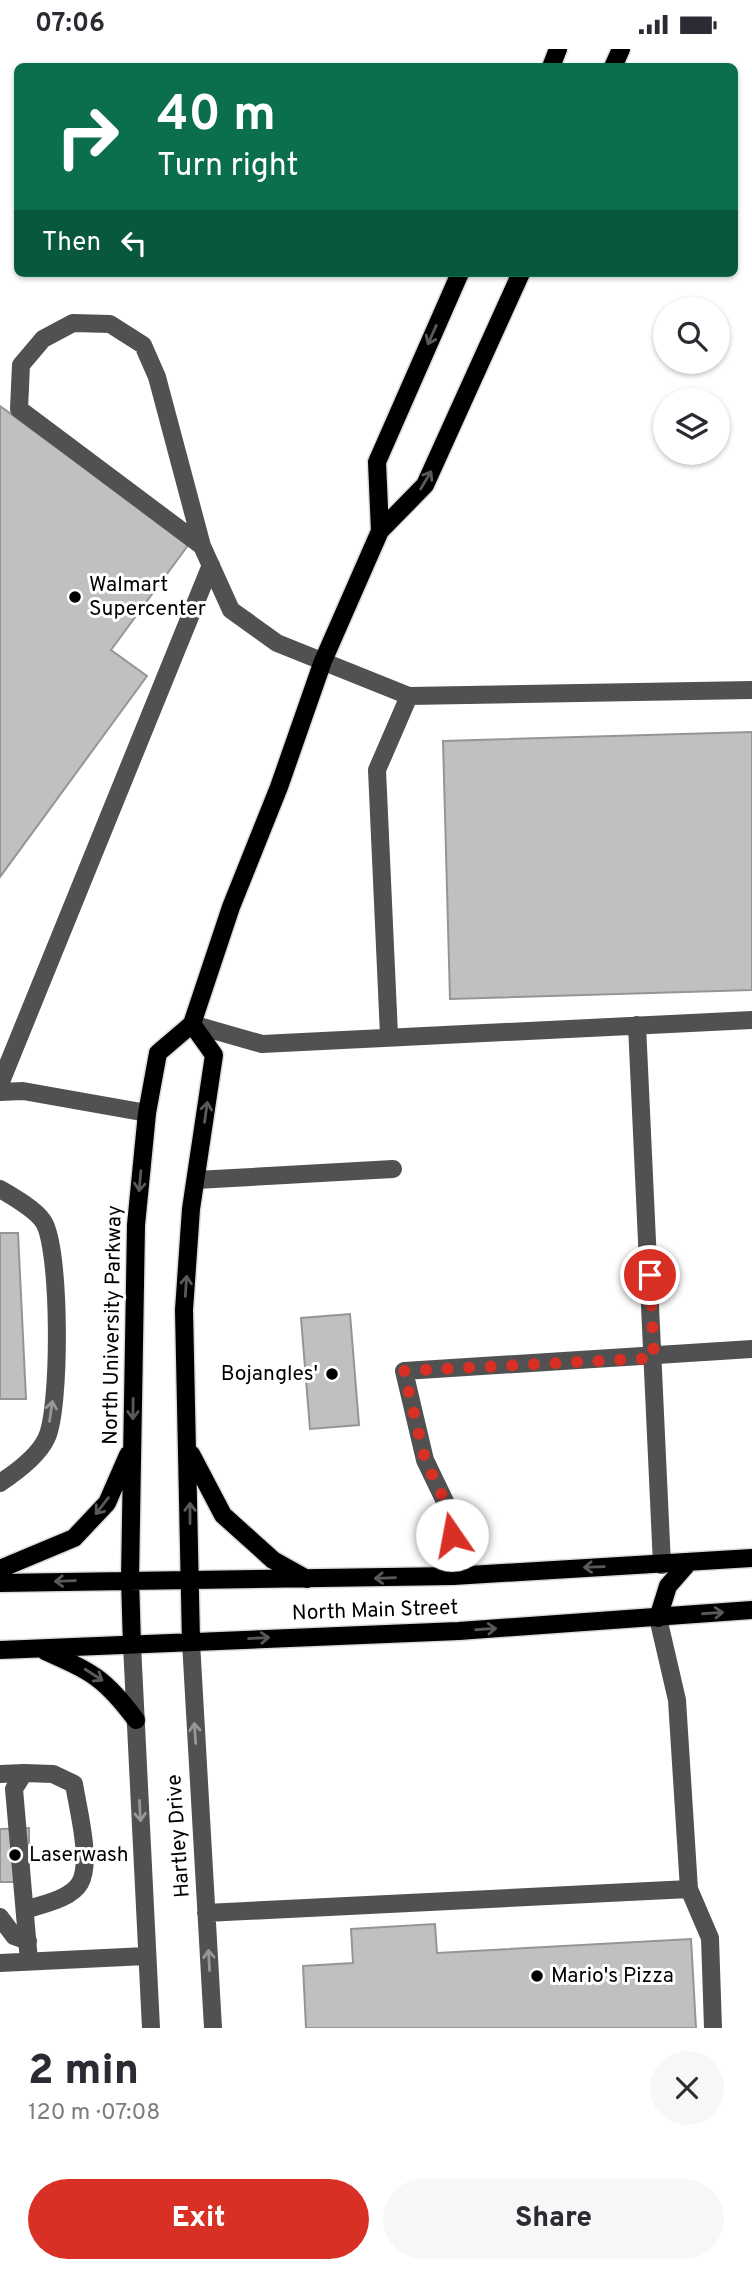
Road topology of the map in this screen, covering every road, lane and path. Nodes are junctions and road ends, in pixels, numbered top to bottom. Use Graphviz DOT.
graph roads {
  1 [pos="458,277"];
  2 [pos="518,277"];
  3 [pos="380,531"];
  4 [pos="202,545"];
  5 [pos="211,565"];
  6 [pos="323,661"];
  7 [pos="752,690"];
  8 [pos="409,696"];
  9 [pos="752,1020"];
  10 [pos="192,1024"];
  11 [pos="637,1025"];
  12 [pos="389,1035"];
  13 [pos="0,1084"];
  14 [pos="0,1092"];
  15 [pos="146,1113"];
  16 [pos="393,1169"];
  17 [pos="196,1180"];
  18 [pos="0,1189"];
  19 [pos="752,1349"];
  20 [pos="654,1358"];
  21 [pos="132,1445"];
  22 [pos="189,1450"];
  23 [pos="0,1483"];
  24 [pos="752,1558"];
  25 [pos="689,1562"];
  26 [pos="662,1565"];
  27 [pos="0,1569"];
  28 [pos="453,1576"];
  29 [pos="130,1579"];
  30 [pos="190,1581"];
  31 [pos="310,1581"];
  32 [pos="0,1583"];
  33 [pos="752,1611"];
  34 [pos="658,1618"];
  35 [pos="191,1642"];
  36 [pos="132,1645"];
  37 [pos="39,1649"];
  38 [pos="0,1650"];
  39 [pos="135,1720"];
  40 [pos="24,1773"];
  41 [pos="0,1774"];
  42 [pos="689,1889"];
  43 [pos="26,1910"];
  44 [pos="206,1913"];
  45 [pos="0,1917"];
  46 [pos="28,1941"];
  47 [pos="146,1956"];
  48 [pos="29,1961"];
  49 [pos="0,1963"];
  50 [pos="151,2028"];
  51 [pos="213,2028"];
  52 [pos="713,2028"];
  1 -- 3 [label="main road, one-way"];
  3 -- 2 [label="main road, one-way"];
  3 -- 6 [label="main road"];
  4 -- 4 [label="street"];
  4 -- 5 [label="street"];
  5 -- 6 [label="street"];
  5 -- 13 [label="street"];
  6 -- 8 [label="street"];
  6 -- 10 [label="main road"];
  7 -- 8 [label="street"];
  8 -- 12 [label="street"];
  9 -- 11 [label="street"];
  10 -- 12 [label="street"];
  10 -- 15 [label="main road, North University Parkway"];
  17 -- 10 [label="main road, one-way"];
  11 -- 12 [label="street"];
  11 -- 20 [label="street"];
  14 -- 15 [label="street"];
  15 -- 21 [label="main road, North University Parkway, one-way"];
  16 -- 17 [label="street"];
  22 -- 17 [label="main road, one-way"];
  23 -- 18 [label="street, one-way"];
  19 -- 20 [label="street"];
  20 -- 26 [label="street"];
  20 -- 28 [label="street"];
  21 -- 27 [label="main road, one-way"];
  21 -- 29 [label="main road, North University Parkway"];
  30 -- 22 [label="main road, one-way"];
  22 -- 31 [label="main road"];
  24 -- 25 [label="main road, North Main Street"];
  25 -- 26 [label="main road, North Main Street"];
  25 -- 34 [label="main road"];
  26 -- 28 [label="main road, North Main Street, one-way"];
  28 -- 31 [label="main road, North Main Street, one-way"];
  29 -- 30 [label="main road, North Main Street"];
  29 -- 32 [label="main road, North Main Street, one-way"];
  29 -- 36 [label="main road, North University Parkway"];
  30 -- 31 [label="main road, North Main Street"];
  30 -- 35 [label="main road"];
  34 -- 33 [label="main road, North Main Street, one-way"];
  35 -- 34 [label="main road, North Main Street, one-way"];
  34 -- 42 [label="street"];
  35 -- 36 [label="main road, North Main Street"];
  44 -- 35 [label="street, Hartley Drive, one-way"];
  36 -- 37 [label="main road, North Main Street"];
  36 -- 39 [label="street, Hartley Drive"];
  37 -- 38 [label="main road, North Main Street"];
  37 -- 39 [label="main road, one-way"];
  39 -- 47 [label="street, Hartley Drive, one-way"];
  40 -- 41 [label="street"];
  40 -- 43 [label="street"];
  40 -- 43 [label="street"];
  42 -- 44 [label="street"];
  42 -- 52 [label="street"];
  43 -- 46 [label="street"];
  51 -- 44 [label="street, Hartley Drive, one-way"];
  45 -- 46 [label="street"];
  46 -- 48 [label="street"];
  47 -- 48 [label="street"];
  47 -- 50 [label="street, Hartley Drive"];
  48 -- 49 [label="street"];
}
